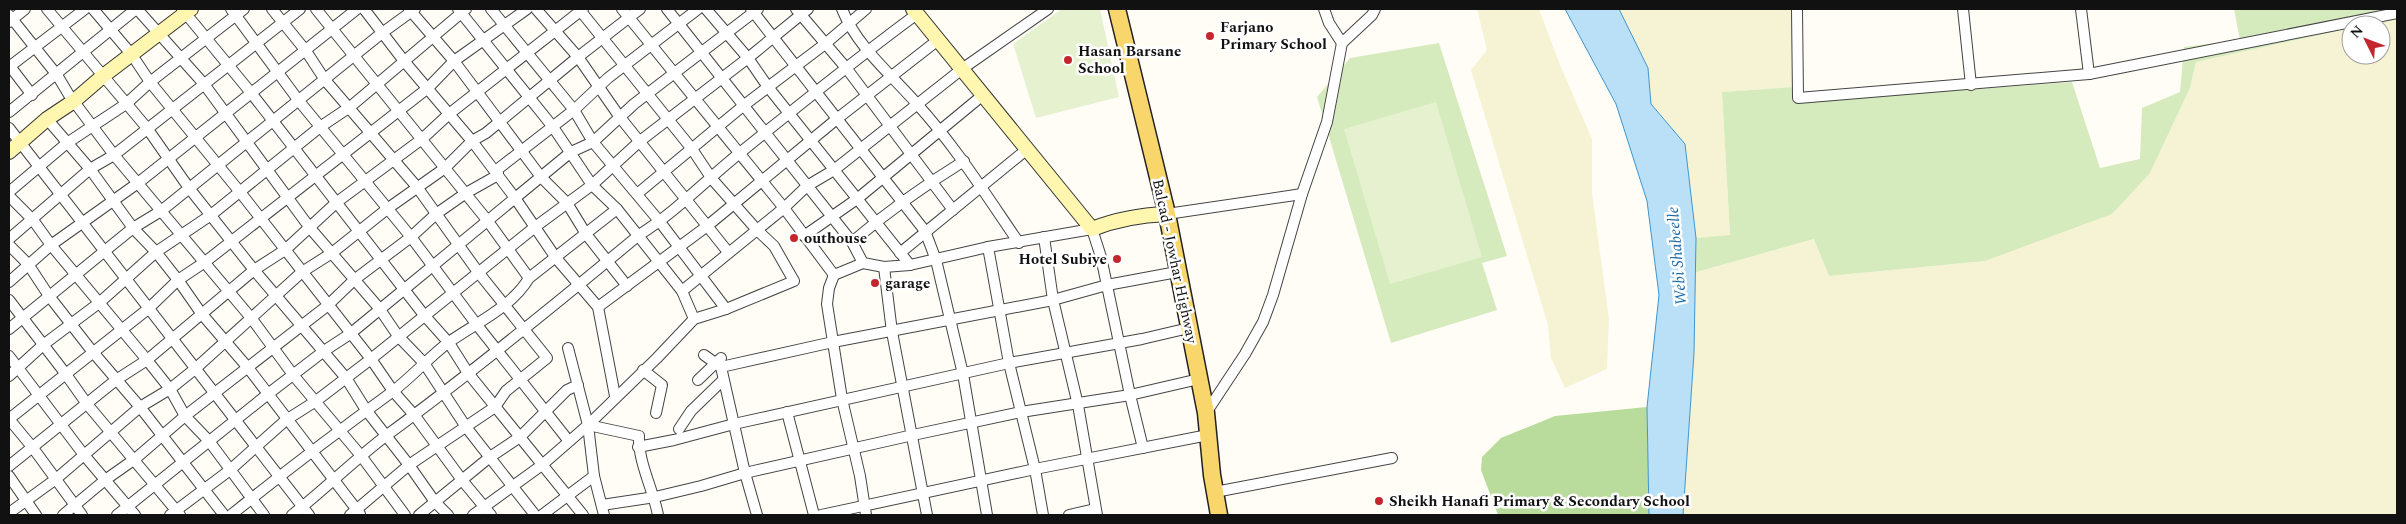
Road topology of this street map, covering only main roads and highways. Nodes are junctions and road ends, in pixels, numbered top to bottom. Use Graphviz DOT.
graph roads {
  1 [pos="1117,9"];
  2 [pos="1220,515"];
  1 -- 2 [label="main road, Balcad - Jowhar Highway"];
}
